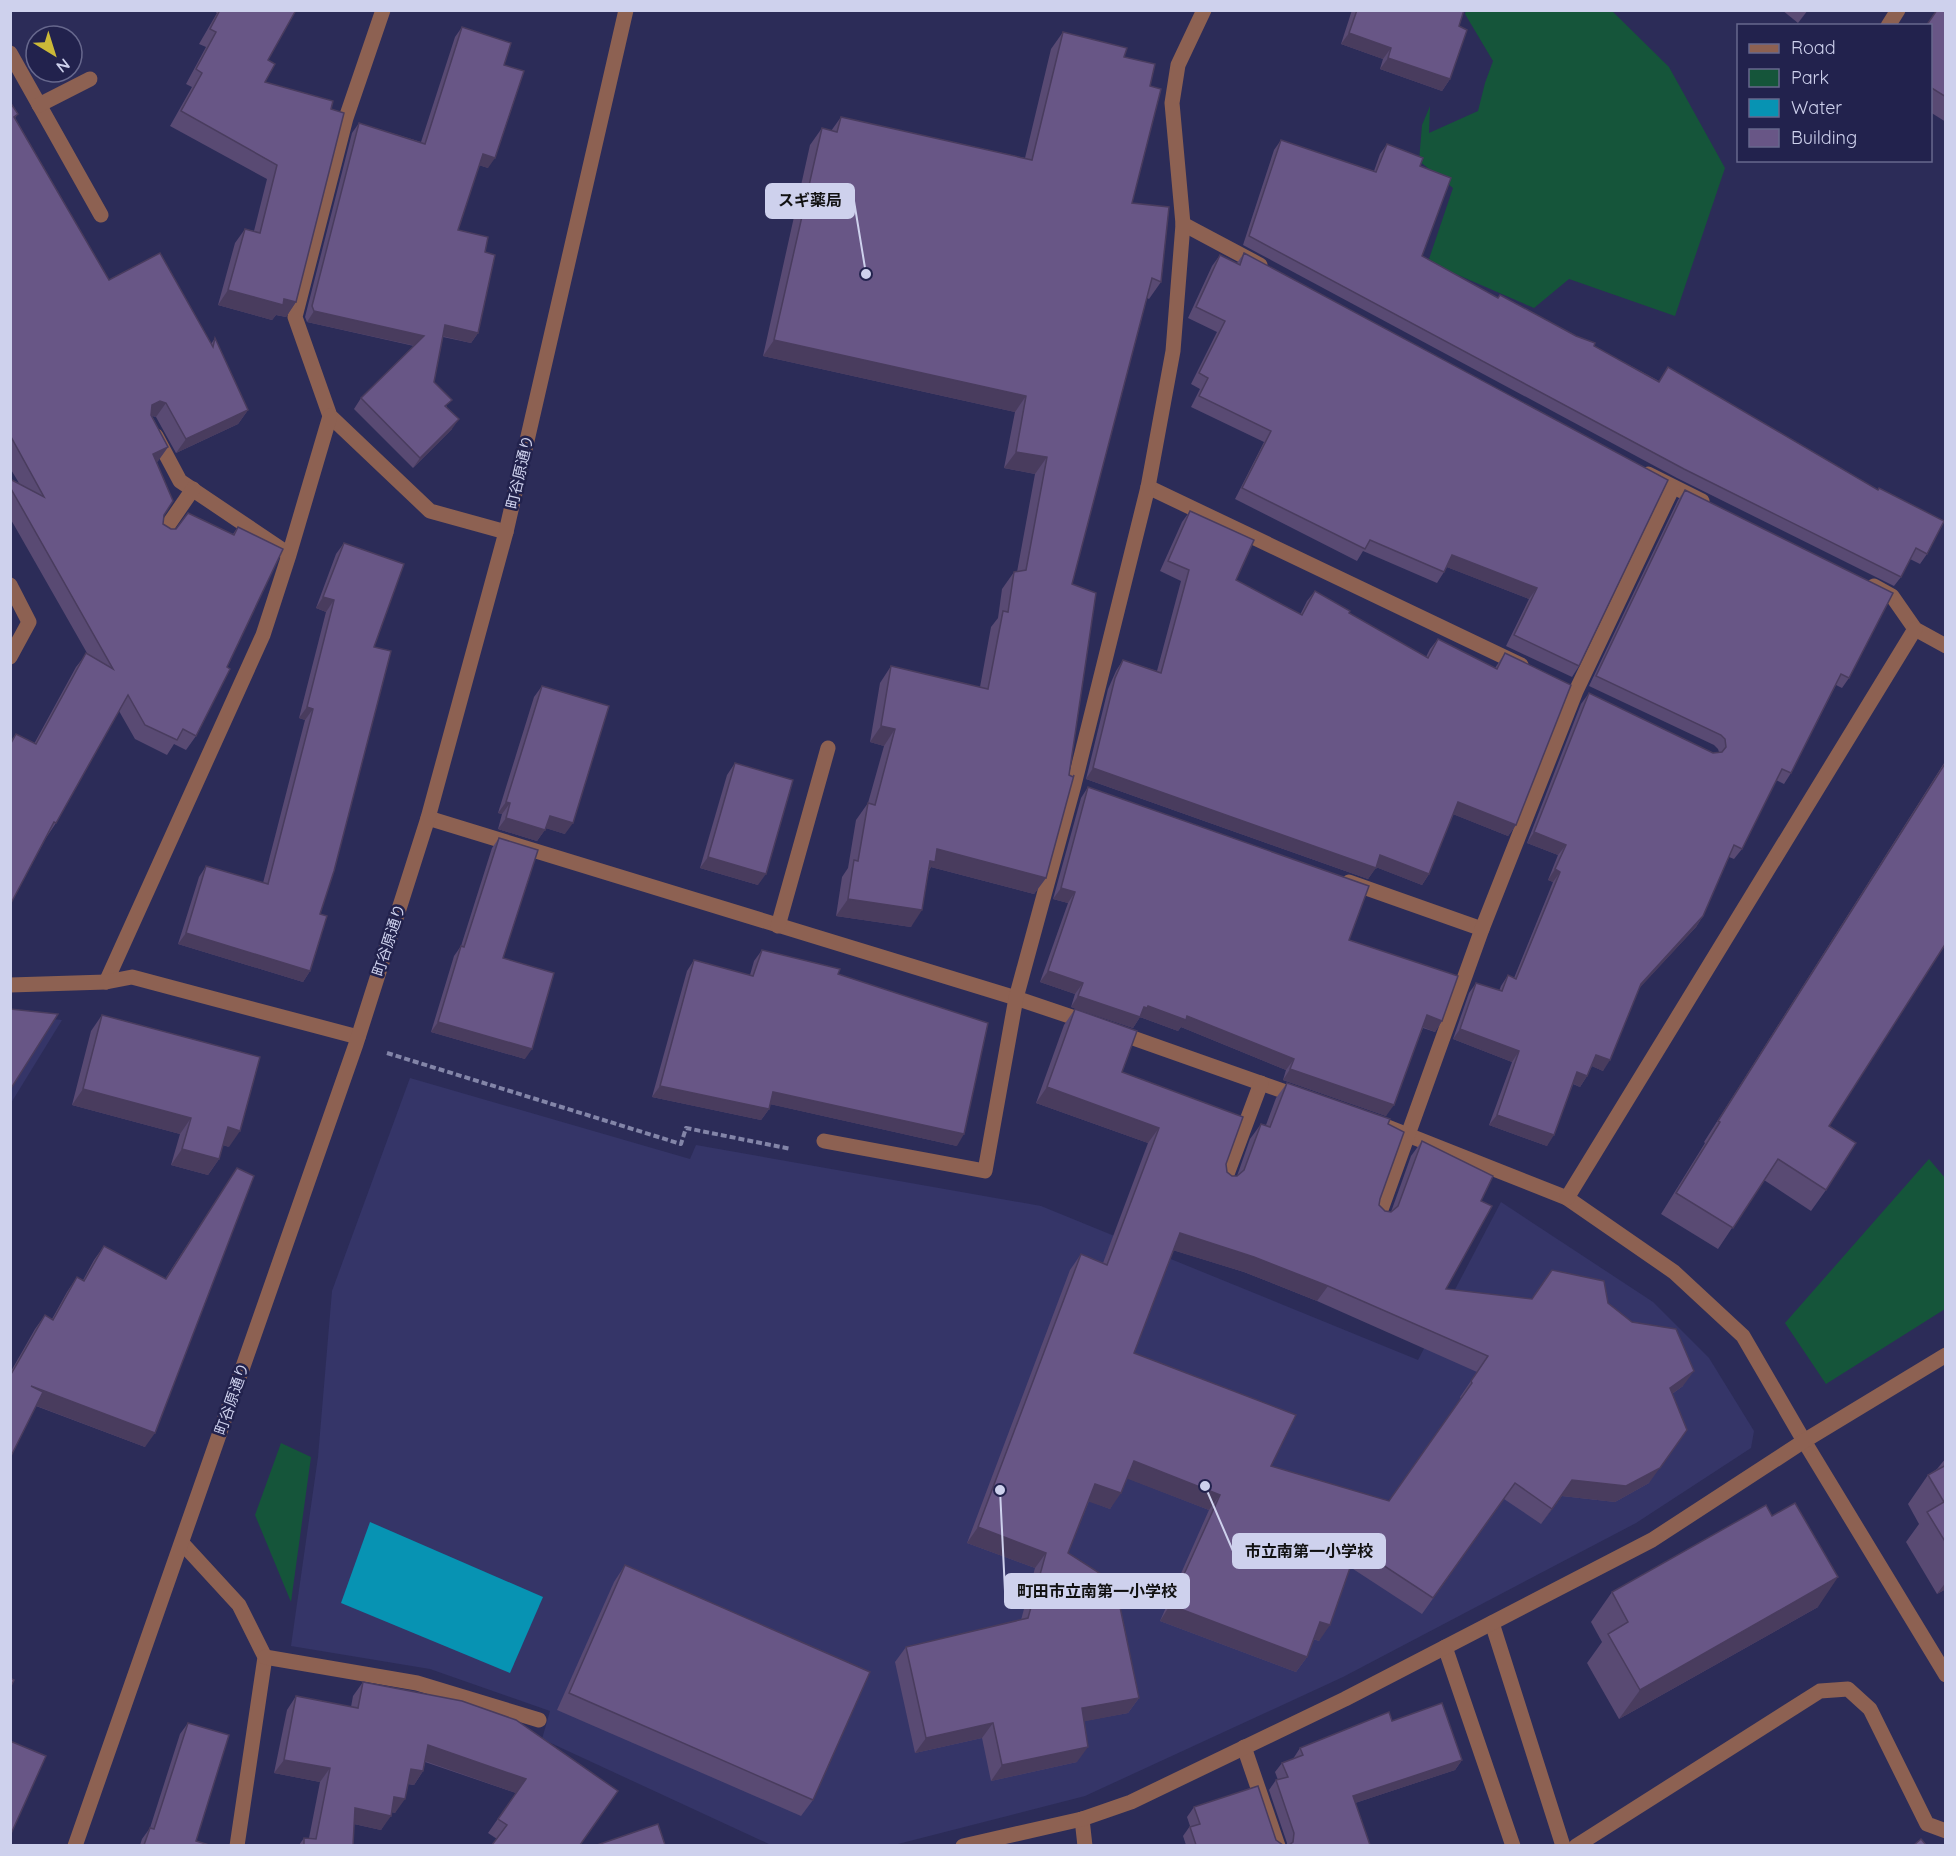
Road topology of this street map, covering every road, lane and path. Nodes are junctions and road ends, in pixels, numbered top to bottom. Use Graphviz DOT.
graph roads {
  1 [pos="383,10"];
  2 [pos="626,10"];
  3 [pos="1204,10"];
  4 [pos="1898,10"];
  5 [pos="1888,24"];
  6 [pos="10,53"];
  7 [pos="90,79"];
  8 [pos="39,105"];
  9 [pos="100,215"];
  10 [pos="1183,224"];
  11 [pos="1277,274"];
  12 [pos="330,417"];
  13 [pos="150,424"];
  14 [pos="1631,464"];
  15 [pos="1148,487"];
  16 [pos="1673,487"];
  17 [pos="193,489"];
  18 [pos="1714,507"];
  19 [pos="506,532"];
  20 [pos="162,534"];
  21 [pos="290,555"];
  22 [pos="1860,580"];
  23 [pos="10,585"];
  24 [pos="1915,629"];
  25 [pos="1946,646"];
  26 [pos="10,657"];
  27 [pos="1533,670"];
  28 [pos="828,748"];
  29 [pos="428,818"];
  30 [pos="1339,878"];
  31 [pos="778,926"];
  32 [pos="1482,929"];
  33 [pos="106,982"];
  34 [pos="10,985"];
  35 [pos="1016,998"];
  36 [pos="357,1040"];
  37 [pos="1261,1083"];
  38 [pos="1317,1103"];
  39 [pos="1374,1122"];
  40 [pos="1408,1134"];
  41 [pos="824,1141"];
  42 [pos="792,1149"];
  43 [pos="1224,1182"];
  44 [pos="1567,1198"];
  45 [pos="1378,1218"];
  46 [pos="1946,1355"];
  47 [pos="1804,1442"];
  48 [pos="182,1543"];
  49 [pos="1492,1623"];
  50 [pos="1445,1647"];
  51 [pos="265,1658"];
  52 [pos="1946,1675"];
  53 [pos="539,1720"];
  54 [pos="1244,1747"];
  55 [pos="1082,1819"];
  56 [pos="1946,1831"];
  57 [pos="75,1845"];
  58 [pos="237,1845"];
  59 [pos="963,1845"];
  60 [pos="1085,1845"];
  61 [pos="1278,1845"];
  62 [pos="1513,1845"];
  63 [pos="1563,1845"];
  64 [pos="1576,1845"];
  1 -- 12 [label="street"];
  2 -- 19 [label="street, 町谷原通り"];
  3 -- 10 [label="street"];
  4 -- 5 [label="street"];
  6 -- 8 [label="street"];
  7 -- 8 [label="street"];
  8 -- 9 [label="street"];
  10 -- 11 [label="street"];
  10 -- 15 [label="street"];
  12 -- 19 [label="street"];
  12 -- 21 [label="street"];
  13 -- 17 [label="street"];
  14 -- 16 [label="street"];
  15 -- 27 [label="street"];
  15 -- 35 [label="street"];
  16 -- 18 [label="street"];
  16 -- 32 [label="street"];
  17 -- 20 [label="street"];
  17 -- 21 [label="street"];
  19 -- 29 [label="street, 町谷原通り"];
  21 -- 33 [label="street"];
  22 -- 24 [label="street"];
  23 -- 26 [label="street"];
  24 -- 25 [label="street"];
  24 -- 44 [label="street"];
  28 -- 31 [label="street"];
  29 -- 31 [label="street"];
  29 -- 36 [label="street, 町谷原通り"];
  30 -- 32 [label="street"];
  31 -- 35 [label="street"];
  32 -- 40 [label="street"];
  33 -- 34 [label="street"];
  33 -- 36 [label="street"];
  35 -- 37 [label="street"];
  35 -- 41 [label="street"];
  36 -- 42 [label="path"];
  36 -- 48 [label="street, 町谷原通り"];
  37 -- 38 [label="street"];
  37 -- 43 [label="street"];
  39 -- 40 [label="street"];
  40 -- 44 [label="street"];
  40 -- 45 [label="street"];
  44 -- 47 [label="street"];
  46 -- 47 [label="street"];
  47 -- 49 [label="street"];
  47 -- 52 [label="street"];
  48 -- 51 [label="street"];
  48 -- 57 [label="street, 町谷原通り"];
  49 -- 50 [label="street"];
  49 -- 63 [label="street"];
  50 -- 54 [label="street"];
  50 -- 62 [label="street"];
  51 -- 53 [label="street"];
  51 -- 58 [label="street"];
  54 -- 55 [label="street"];
  54 -- 61 [label="street"];
  55 -- 59 [label="street"];
  55 -- 60 [label="street"];
  56 -- 64 [label="street"];
}
